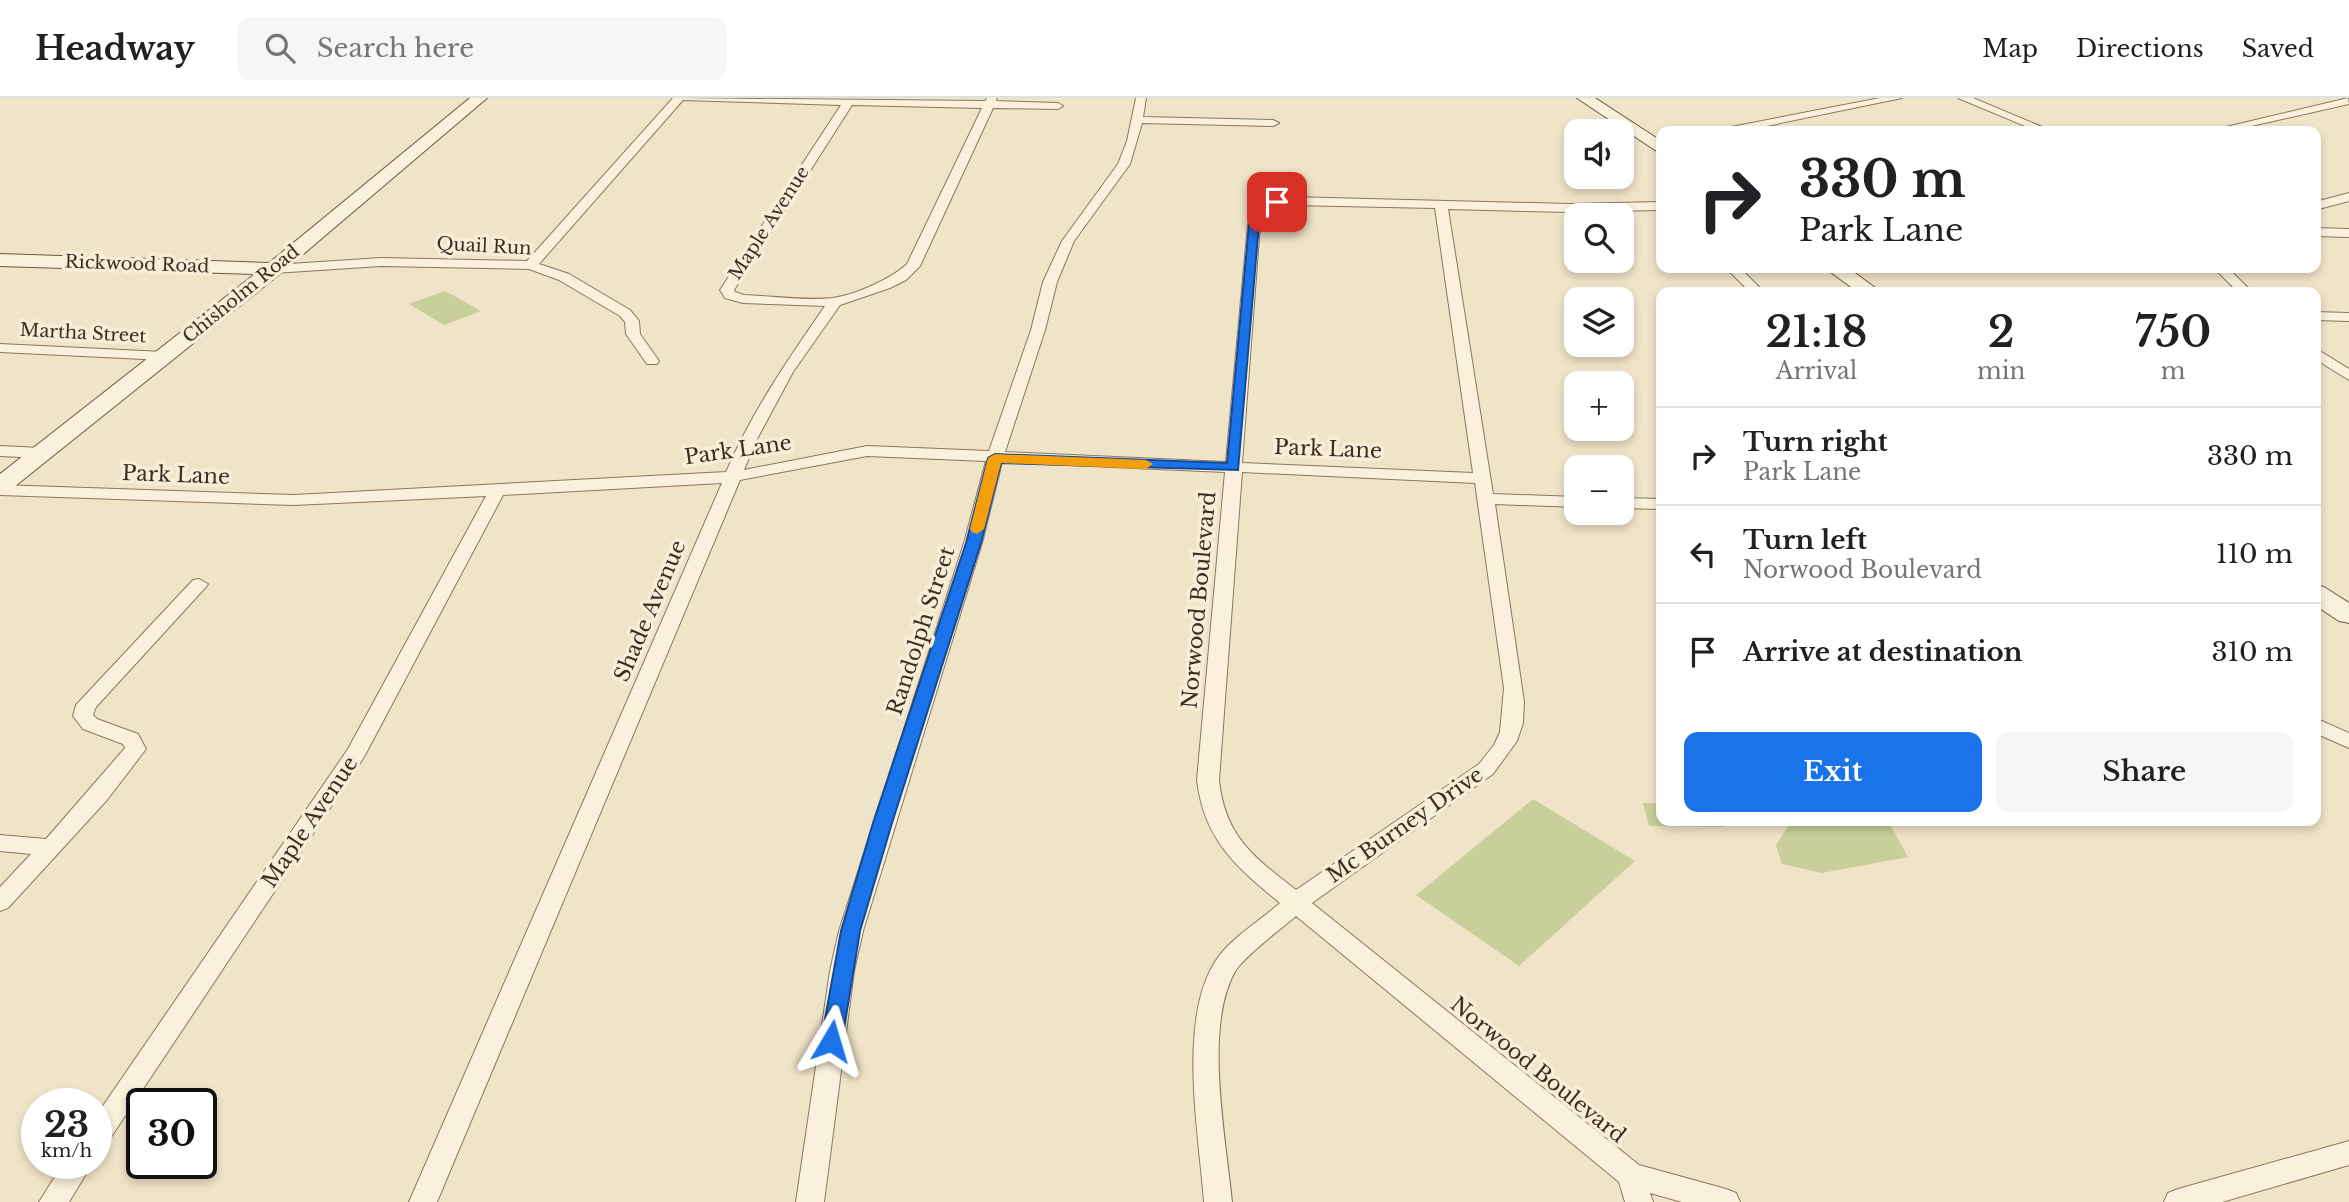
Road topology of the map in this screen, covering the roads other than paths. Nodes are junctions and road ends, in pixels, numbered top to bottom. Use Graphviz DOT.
graph roads {
  1 [pos="479,98"];
  2 [pos="679,98"];
  3 [pos="687,98"];
  4 [pos="1141,98"];
  5 [pos="1585,98"];
  6 [pos="1897,98"];
  7 [pos="1963,98"];
  8 [pos="2320,98"];
  9 [pos="850,100"];
  10 [pos="991,101"];
  11 [pos="2345,104"];
  12 [pos="1058,106"];
  13 [pos="1138,120"];
  14 [pos="1273,123"];
  15 [pos="1752,126"];
  16 [pos="2033,126"];
  17 [pos="2239,126"];
  18 [pos="1656,144"];
  19 [pos="2349,197"];
  20 [pos="1441,204"];
  21 [pos="2321,204"];
  22 [pos="1656,206"];
  23 [pos="2321,232"];
  24 [pos="2349,233"];
  25 [pos="0,260"];
  26 [pos="531,265"];
  27 [pos="274,269"];
  28 [pos="1738,273"];
  29 [pos="1842,273"];
  30 [pos="2226,273"];
  31 [pos="1752,287"];
  32 [pos="1864,287"];
  33 [pos="2240,287"];
  34 [pos="835,302"];
  35 [pos="2321,316"];
  36 [pos="2349,317"];
  37 [pos="0,348"];
  38 [pos="164,356"];
  39 [pos="2321,356"];
  40 [pos="652,361"];
  41 [pos="2349,376"];
  42 [pos="0,451"];
  43 [pos="41,453"];
  44 [pos="995,458"];
  45 [pos="1233,468"];
  46 [pos="731,477"];
  47 [pos="0,488"];
  48 [pos="1483,488"];
  49 [pos="497,491"];
  50 [pos="1564,500"];
  51 [pos="1634,503"];
  52 [pos="1656,504"];
  53 [pos="199,584"];
  54 [pos="2321,597"];
  55 [pos="2349,615"];
  56 [pos="2321,728"];
  57 [pos="2349,741"];
  58 [pos="0,843"];
  59 [pos="50,847"];
  60 [pos="0,902"];
  61 [pos="1296,902"];
  62 [pos="112,1114"];
  63 [pos="2349,1153"];
  64 [pos="1631,1175"];
  65 [pos="68,1179"];
  66 [pos="52,1202"];
  67 [pos="423,1202"];
  68 [pos="810,1202"];
  69 [pos="1219,1202"];
  70 [pos="1639,1202"];
  71 [pos="1726,1202"];
  72 [pos="2178,1202"];
  1 -- 27 [label="main road, Chisholm Road"];
  2 -- 26 [label="street"];
  3 -- 9 [label="street"];
  4 -- 13 [label="street, Randolph Street"];
  5 -- 18 [label="main road"];
  6 -- 15 [label="street"];
  7 -- 16 [label="street"];
  8 -- 11 [label="street"];
  9 -- 10 [label="street"];
  9 -- 34 [label="street, Maple Avenue"];
  10 -- 12 [label="street"];
  10 -- 34 [label="street"];
  11 -- 17 [label="street"];
  13 -- 14 [label="street"];
  13 -- 44 [label="street, Randolph Street"];
  19 -- 21 [label="street"];
  20 -- 22 [label="street, Norwood Boulevard"];
  20 -- 45 [label="street, Norwood Boulevard"];
  20 -- 48 [label="street, Mc Burney Drive"];
  23 -- 24 [label="street"];
  25 -- 27 [label="main road, Rickwood Road"];
  26 -- 27 [label="street, Quail Run"];
  26 -- 40 [label="street, Quail Run"];
  27 -- 38 [label="main road, Chisholm Road"];
  28 -- 31 [label="street"];
  29 -- 32 [label="main road"];
  30 -- 33 [label="street"];
  34 -- 46 [label="street, Shade Avenue"];
  35 -- 36 [label="street"];
  37 -- 38 [label="street, Martha Street"];
  38 -- 43 [label="main road, Chisholm Road"];
  39 -- 41 [label="street"];
  42 -- 43 [label="street"];
  43 -- 47 [label="main road, Chisholm Road"];
  44 -- 45 [label="street, Park Lane"];
  44 -- 46 [label="street, Park Lane"];
  44 -- 68 [label="street, Randolph Street"];
  45 -- 48 [label="street, Park Lane"];
  45 -- 61 [label="street, Norwood Boulevard"];
  46 -- 49 [label="street, Park Lane"];
  46 -- 67 [label="street, Shade Avenue"];
  47 -- 49 [label="street, Park Lane"];
  48 -- 50 [label="street, Park Lane"];
  48 -- 61 [label="street, Mc Burney Drive"];
  49 -- 62 [label="street, Maple Avenue"];
  51 -- 52 [label="street"];
  53 -- 59 [label="street"];
  54 -- 55 [label="main road"];
  56 -- 57 [label="street"];
  58 -- 59 [label="street"];
  59 -- 60 [label="street"];
  61 -- 64 [label="street, Norwood Boulevard"];
  61 -- 69 [label="street, Mc Burney Drive"];
  63 -- 72 [label="street"];
  64 -- 70 [label="street, Norwood Boulevard"];
  64 -- 71 [label="street"];
  65 -- 66 [label="street"];
}
